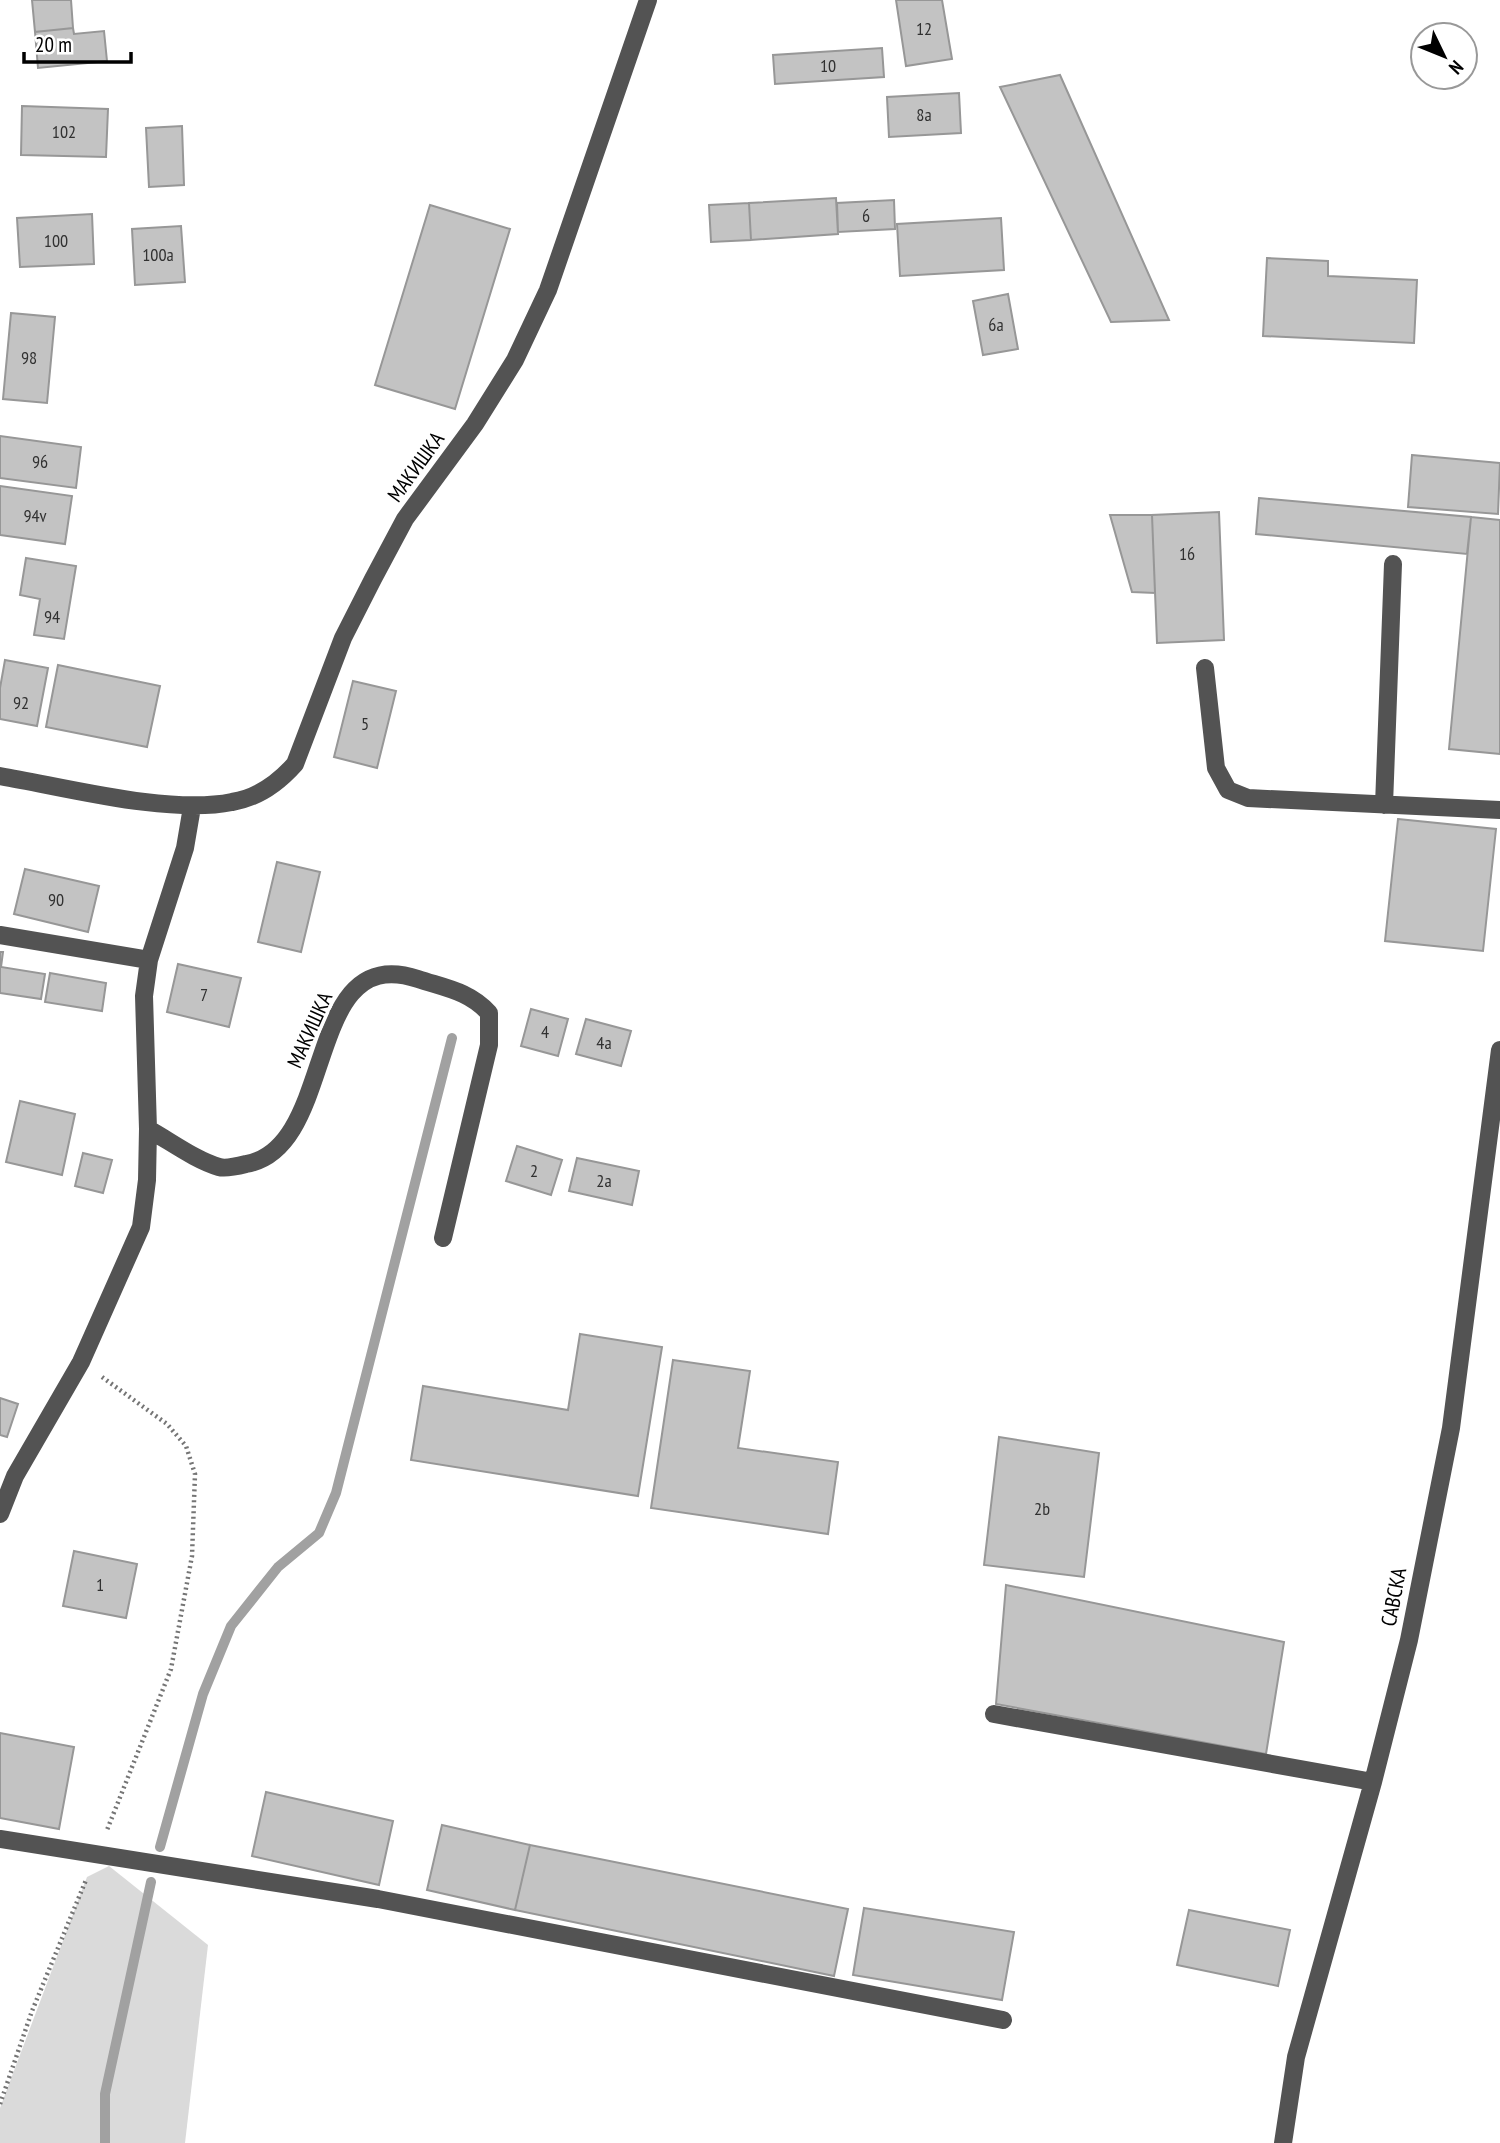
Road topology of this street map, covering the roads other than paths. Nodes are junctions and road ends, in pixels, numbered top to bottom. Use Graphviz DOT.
graph roads {
  1 [pos="648,0"];
  2 [pos="1393,564"];
  3 [pos="1205,668"];
  4 [pos="0,776"];
  5 [pos="1384,804"];
  6 [pos="192,807"];
  7 [pos="1500,810"];
  8 [pos="0,935"];
  9 [pos="149,960"];
  10 [pos="1500,1050"];
  11 [pos="148,1129"];
  12 [pos="443,1238"];
  13 [pos="0,1514"];
  14 [pos="994,1713"];
  15 [pos="1373,1782"];
  16 [pos="0,1839"];
  17 [pos="1003,2020"];
  18 [pos="1283,2143"];
  1 -- 6 [label="street, МАКИШКА"];
  2 -- 5 [label="street"];
  3 -- 5 [label="street"];
  4 -- 6 [label="street, МАКИШКА"];
  5 -- 7 [label="street"];
  6 -- 9 [label="street"];
  8 -- 9 [label="street"];
  9 -- 11 [label="street"];
  10 -- 15 [label="street, САВСКА"];
  11 -- 12 [label="street, МАКИШКА"];
  11 -- 13 [label="street"];
  14 -- 15 [label="street"];
  15 -- 18 [label="street, САВСКА"];
  16 -- 17 [label="street"];
}
